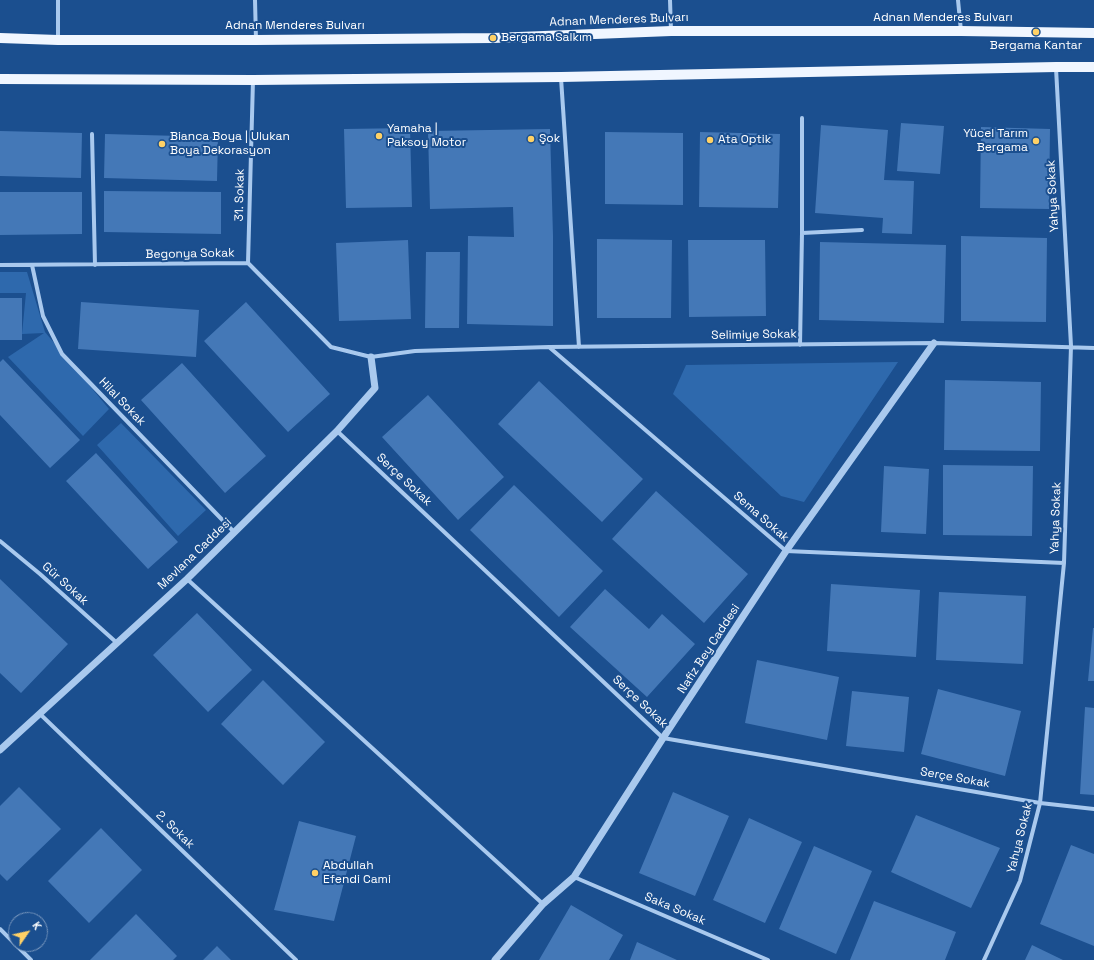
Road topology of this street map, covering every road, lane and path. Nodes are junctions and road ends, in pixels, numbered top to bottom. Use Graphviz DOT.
graph roads {
  1 [pos="58,0"];
  2 [pos="255,0"];
  3 [pos="670,0"];
  4 [pos="958,0"];
  5 [pos="671,31"];
  6 [pos="961,31"];
  7 [pos="1094,33"];
  8 [pos="0,38"];
  9 [pos="58,40"];
  10 [pos="256,40"];
  11 [pos="1056,67"];
  12 [pos="1094,67"];
  13 [pos="561,77"];
  14 [pos="0,79"];
  15 [pos="253,80"];
  16 [pos="802,118"];
  17 [pos="92,134"];
  18 [pos="862,230"];
  19 [pos="802,233"];
  20 [pos="248,263"];
  21 [pos="32,265"];
  22 [pos="95,265"];
  23 [pos="0,266"];
  24 [pos="934,343"];
  25 [pos="800,344"];
  26 [pos="1071,346"];
  27 [pos="549,347"];
  28 [pos="579,347"];
  29 [pos="1094,348"];
  30 [pos="415,351"];
  31 [pos="371,357"];
  32 [pos="337,431"];
  33 [pos="234,532"];
  34 [pos="0,541"];
  35 [pos="786,552"];
  36 [pos="1064,563"];
  37 [pos="187,579"];
  38 [pos="117,643"];
  39 [pos="40,714"];
  40 [pos="663,738"];
  41 [pos="0,750"];
  42 [pos="1040,803"];
  43 [pos="1094,809"];
  44 [pos="574,877"];
  45 [pos="543,904"];
  46 [pos="0,929"];
  47 [pos="31,960"];
  48 [pos="296,960"];
  49 [pos="495,960"];
  50 [pos="768,960"];
  51 [pos="984,960"];
  1 -- 9 [label="street"];
  2 -- 10 [label="street"];
  3 -- 5 [label="street"];
  4 -- 6 [label="street"];
  5 -- 6 [label="main road, Adnan Menderes Bulvarı"];
  5 -- 10 [label="main road, Adnan Menderes Bulvarı"];
  6 -- 7 [label="main road, Adnan Menderes Bulvarı"];
  8 -- 9 [label="main road, Adnan Menderes Bulvarı"];
  9 -- 10 [label="main road, Adnan Menderes Bulvarı"];
  11 -- 12 [label="main road"];
  11 -- 13 [label="main road"];
  11 -- 26 [label="street, Yahya Sokak"];
  13 -- 15 [label="main road"];
  13 -- 28 [label="street"];
  14 -- 15 [label="main road"];
  15 -- 20 [label="street, 31. Sokak"];
  16 -- 19 [label="street"];
  17 -- 22 [label="street"];
  18 -- 19 [label="street"];
  19 -- 25 [label="street"];
  20 -- 22 [label="street, Begonya Sokak"];
  20 -- 31 [label="street, Begonya Sokak"];
  21 -- 22 [label="street, Begonya Sokak"];
  21 -- 23 [label="street, Begonya Sokak"];
  21 -- 33 [label="street, Hilal Sokak"];
  24 -- 25 [label="street, Selimiye Sokak"];
  24 -- 26 [label="street, Selimiye Sokak"];
  24 -- 35 [label="street, Nafiz Bey Caddesi"];
  25 -- 28 [label="street, Selimiye Sokak"];
  26 -- 29 [label="street, Selimiye Sokak"];
  26 -- 36 [label="street, Yahya Sokak"];
  27 -- 28 [label="street, Selimiye Sokak"];
  27 -- 30 [label="street, Selimiye Sokak"];
  27 -- 35 [label="street, Sema Sokak"];
  30 -- 31 [label="street, Begonya Sokak"];
  31 -- 32 [label="street, Mevlana Caddesi"];
  32 -- 33 [label="street, Mevlana Caddesi"];
  32 -- 40 [label="street, Serçe Sokak"];
  33 -- 37 [label="street, Mevlana Caddesi"];
  34 -- 38 [label="street, Gür Sokak"];
  35 -- 36 [label="street, Sema Sokak"];
  35 -- 40 [label="street, Nafiz Bey Caddesi"];
  36 -- 42 [label="street, Yahya Sokak"];
  37 -- 38 [label="street, Mevlana Caddesi"];
  37 -- 45 [label="street"];
  38 -- 39 [label="street, Mevlana Caddesi"];
  39 -- 41 [label="street, Mevlana Caddesi"];
  39 -- 48 [label="street, 2. Sokak"];
  40 -- 42 [label="street, Serçe Sokak"];
  40 -- 44 [label="street, Nafiz Bey Caddesi"];
  42 -- 43 [label="street, Serçe Sokak"];
  42 -- 51 [label="street, Yahya Sokak"];
  44 -- 45 [label="street, Nafiz Bey Caddesi"];
  44 -- 50 [label="street, Saka Sokak"];
  45 -- 49 [label="street, Nafiz Bey Caddesi"];
  46 -- 47 [label="street"];
}
